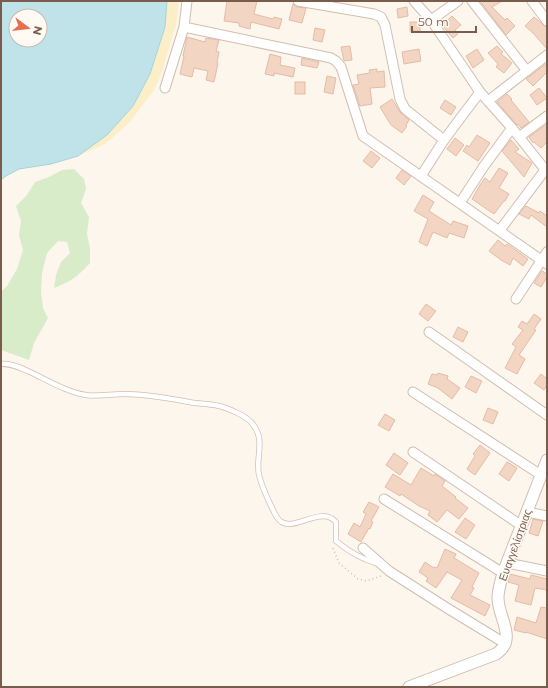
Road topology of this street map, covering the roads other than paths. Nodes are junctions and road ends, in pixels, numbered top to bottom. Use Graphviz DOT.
graph roads {
  1 [pos="187,1"];
  2 [pos="298,1"];
  3 [pos="414,1"];
  4 [pos="458,1"];
  5 [pos="472,1"];
  6 [pos="532,1"];
  7 [pos="431,20"];
  8 [pos="547,20"];
  9 [pos="184,27"];
  10 [pos="547,55"];
  11 [pos="526,71"];
  12 [pos="164,88"];
  13 [pos="480,92"];
  14 [pos="488,101"];
  15 [pos="547,116"];
  16 [pos="512,128"];
  17 [pos="519,137"];
  18 [pos="444,140"];
  19 [pos="546,171"];
  20 [pos="421,176"];
  21 [pos="460,203"];
  22 [pos="500,230"];
  23 [pos="545,259"];
  24 [pos="516,299"];
  25 [pos="429,332"];
  26 [pos="1,364"];
  27 [pos="413,392"];
  28 [pos="547,415"];
  29 [pos="412,452"];
  30 [pos="547,462"];
  31 [pos="541,475"];
  32 [pos="384,499"];
  33 [pos="527,512"];
  34 [pos="547,516"];
  35 [pos="522,526"];
  36 [pos="363,548"];
  37 [pos="381,564"];
  38 [pos="505,568"];
  39 [pos="547,571"];
  40 [pos="506,644"];
  41 [pos="409,687"];
  1 -- 9 [label="street"];
  2 -- 18 [label="street"];
  3 -- 7 [label="street"];
  4 -- 7 [label="street"];
  5 -- 11 [label="street"];
  6 -- 8 [label="street"];
  7 -- 13 [label="street"];
  9 -- 12 [label="street"];
  9 -- 20 [label="street"];
  10 -- 11 [label="street"];
  11 -- 14 [label="street"];
  13 -- 14 [label="street"];
  13 -- 18 [label="street"];
  14 -- 16 [label="street"];
  15 -- 17 [label="street"];
  16 -- 17 [label="street"];
  16 -- 21 [label="street"];
  17 -- 19 [label="street"];
  18 -- 20 [label="street"];
  19 -- 22 [label="street"];
  20 -- 21 [label="street"];
  21 -- 22 [label="street"];
  22 -- 23 [label="street"];
  23 -- 24 [label="street"];
  25 -- 28 [label="street"];
  26 -- 37 [label="lane"];
  27 -- 31 [label="street"];
  29 -- 35 [label="street"];
  30 -- 31 [label="street, Ευαγγελίστριας"];
  31 -- 33 [label="street, Ευαγγελίστριας"];
  32 -- 38 [label="street"];
  33 -- 34 [label="street"];
  33 -- 35 [label="street, Ευαγγελίστριας"];
  35 -- 38 [label="street, Ευαγγελίστριας"];
  36 -- 37 [label="street"];
  37 -- 40 [label="street"];
  38 -- 39 [label="street"];
  38 -- 40 [label="street, Ευαγγελίστριας"];
  40 -- 41 [label="street"];
}
